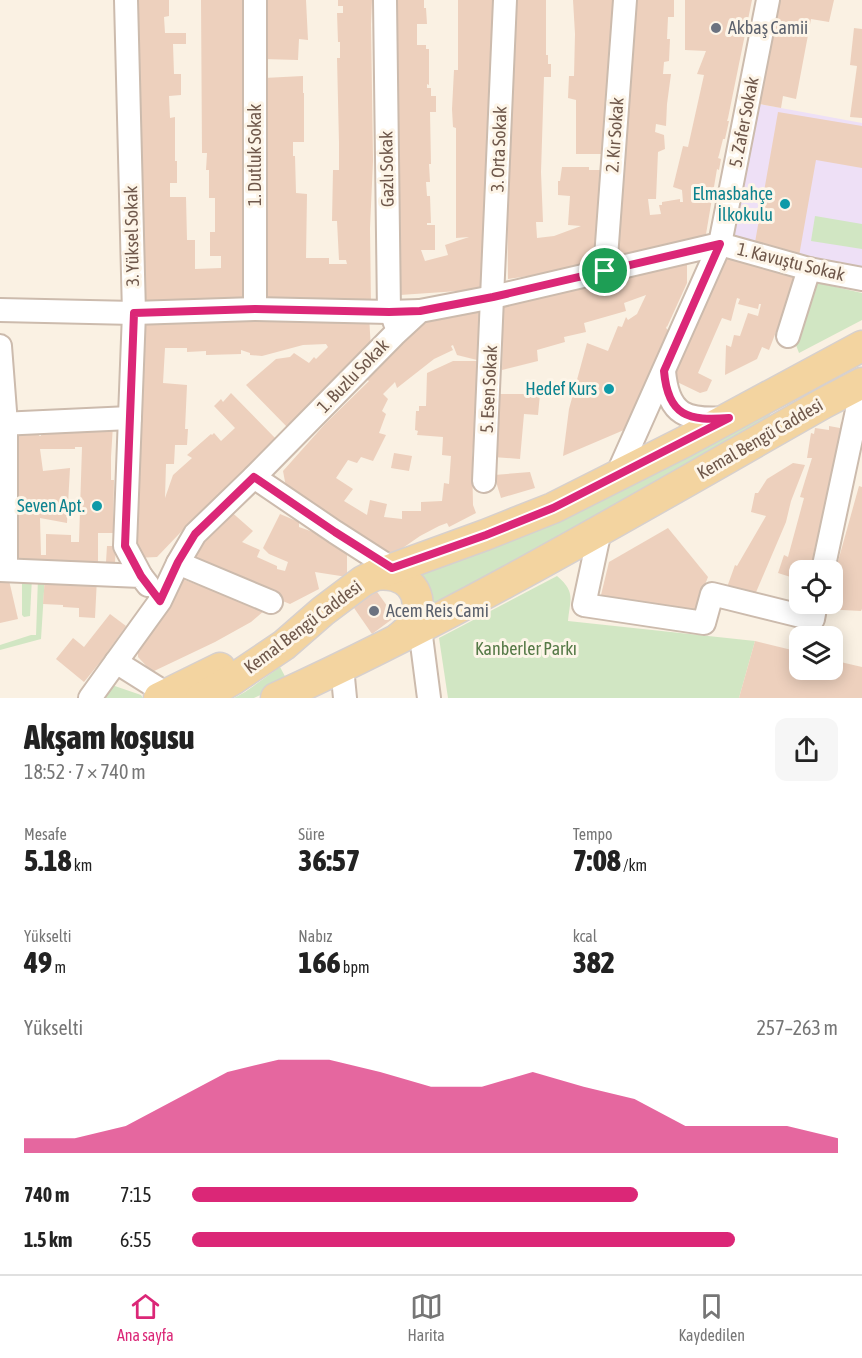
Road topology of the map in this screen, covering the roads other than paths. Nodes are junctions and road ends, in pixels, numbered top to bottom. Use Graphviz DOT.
graph roads {
  1 [pos="126,0"];
  2 [pos="255,0"];
  3 [pos="385,0"];
  4 [pos="505,0"];
  5 [pos="625,0"];
  6 [pos="768,0"];
  7 [pos="720,244"];
  8 [pos="809,269"];
  9 [pos="605,271"];
  10 [pos="862,279"];
  11 [pos="493,297"];
  12 [pos="255,309"];
  13 [pos="0,310"];
  14 [pos="420,311"];
  15 [pos="389,312"];
  16 [pos="134,313"];
  17 [pos="394,335"];
  18 [pos="788,336"];
  19 [pos="0,346"];
  20 [pos="862,346"];
  21 [pos="664,371"];
  22 [pos="862,385"];
  23 [pos="130,418"];
  24 [pos="729,418"];
  25 [pos="3,424"];
  26 [pos="617,475"];
  27 [pos="254,477"];
  28 [pos="484,481"];
  29 [pos="600,530"];
  30 [pos="825,560"];
  31 [pos="178,562"];
  32 [pos="3,570"];
  33 [pos="391,575"];
  34 [pos="141,576"];
  35 [pos="160,601"];
  36 [pos="271,602"];
  37 [pos="789,607"];
  38 [pos="412,626"];
  39 [pos="292,637"];
  40 [pos="116,662"];
  41 [pos="329,674"];
  42 [pos="163,696"];
  43 [pos="90,698"];
  44 [pos="201,698"];
  45 [pos="276,698"];
  46 [pos="345,698"];
  47 [pos="429,698"];
  1 -- 16 [label="street, 3. Yüksel Sokak"];
  2 -- 12 [label="street, 1. Dutluk Sokak"];
  3 -- 15 [label="street, Gazlı Sokak"];
  4 -- 11 [label="street, 3. Orta Sokak"];
  5 -- 9 [label="street, 2. Kır Sokak"];
  6 -- 7 [label="street, 5. Zafer Sokak"];
  7 -- 8 [label="street, 1. Kavuştu Sokak"];
  7 -- 9 [label="street"];
  7 -- 21 [label="street, 5. Zafer Sokak"];
  8 -- 10 [label="street, 1. Kavuştu Sokak"];
  8 -- 18 [label="street"];
  9 -- 11 [label="street"];
  11 -- 14 [label="street"];
  11 -- 28 [label="street, 5. Esen Sokak"];
  12 -- 15 [label="street"];
  12 -- 16 [label="street"];
  13 -- 16 [label="street"];
  14 -- 15 [label="street"];
  14 -- 17 [label="street, 1. Buzlu Sokak"];
  15 -- 17 [label="street, Gazlı Sokak"];
  16 -- 23 [label="street, 3. Yüksel Sokak"];
  17 -- 27 [label="street, 1. Buzlu Sokak"];
  19 -- 25 [label="street"];
  20 -- 24 [label="main road, Kemal Bengü Caddesi"];
  21 -- 24 [label="street"];
  21 -- 26 [label="street, 5. Zafer Sokak"];
  22 -- 29 [label="main road, Kemal Bengü Caddesi"];
  22 -- 30 [label="street"];
  23 -- 25 [label="street"];
  23 -- 34 [label="street, 3. Yüksel Sokak"];
  24 -- 26 [label="main road, Kemal Bengü Caddesi"];
  25 -- 32 [label="street"];
  26 -- 33 [label="main road, Kemal Bengü Caddesi"];
  27 -- 31 [label="street, 1. Buzlu Sokak"];
  27 -- 33 [label="street"];
  29 -- 37 [label="street"];
  29 -- 38 [label="main road, Kemal Bengü Caddesi"];
  31 -- 35 [label="street, 1. Buzlu Sokak"];
  31 -- 36 [label="street"];
  32 -- 34 [label="street"];
  33 -- 38 [label="main road"];
  33 -- 39 [label="main road, Kemal Bengü Caddesi"];
  34 -- 35 [label="street, 3. Yüksel Sokak"];
  35 -- 40 [label="street, 1. Buzlu Sokak"];
  38 -- 41 [label="main road, Kemal Bengü Caddesi"];
  38 -- 47 [label="street"];
  39 -- 41 [label="main road"];
  39 -- 42 [label="main road"];
  39 -- 44 [label="main road, Kemal Bengü Caddesi"];
  40 -- 42 [label="street"];
  40 -- 43 [label="street, 1. Buzlu Sokak"];
  41 -- 45 [label="main road, Kemal Bengü Caddesi"];
  41 -- 46 [label="street"];
}
